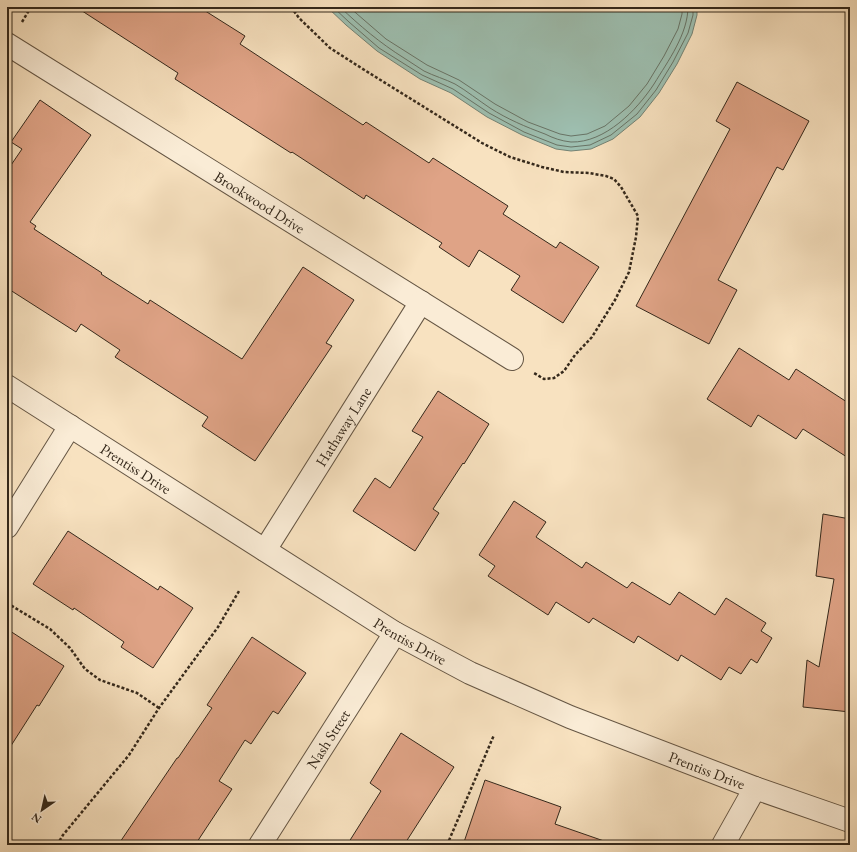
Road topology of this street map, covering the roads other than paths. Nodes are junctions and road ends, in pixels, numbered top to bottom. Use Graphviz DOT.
graph roads {
  1 [pos="7,44"];
  2 [pos="420,302"];
  3 [pos="512,359"];
  4 [pos="7,386"];
  5 [pos="70,426"];
  6 [pos="7,527"];
  7 [pos="265,550"];
  8 [pos="395,633"];
  9 [pos="755,788"];
  10 [pos="850,821"];
  11 [pos="260,845"];
  12 [pos="723,845"];
  1 -- 2 [label="street, Brookwood Drive"];
  2 -- 3 [label="street, Brookwood Drive"];
  2 -- 7 [label="street, Hathaway Lane"];
  4 -- 5 [label="street, Prentiss Drive"];
  5 -- 6 [label="street"];
  5 -- 7 [label="street, Prentiss Drive"];
  7 -- 8 [label="street, Prentiss Drive"];
  8 -- 9 [label="street, Prentiss Drive"];
  8 -- 11 [label="street, Nash Street"];
  9 -- 10 [label="street, Prentiss Drive"];
  9 -- 12 [label="street"];
}
